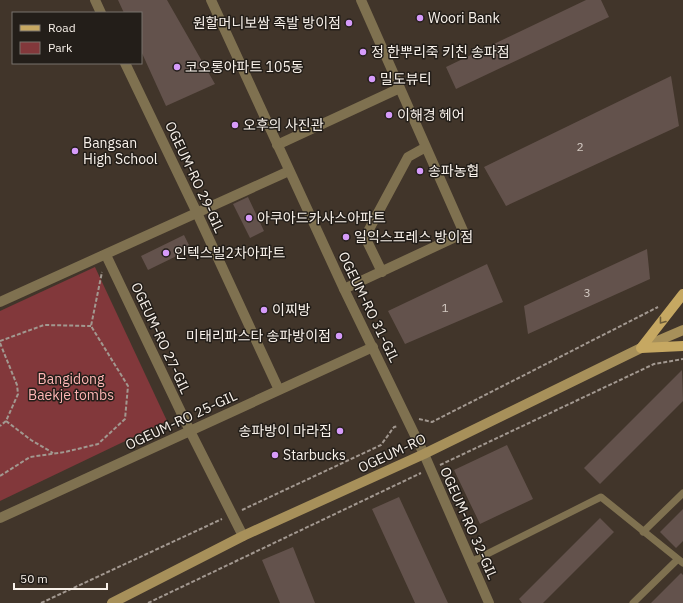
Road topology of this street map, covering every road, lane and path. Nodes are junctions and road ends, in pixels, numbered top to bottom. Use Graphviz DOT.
graph roads {
  1 [pos="95,0"];
  2 [pos="211,0"];
  3 [pos="361,0"];
  4 [pos="101,12"];
  5 [pos="125,64"];
  6 [pos="400,88"];
  7 [pos="277,145"];
  8 [pos="426,147"];
  9 [pos="289,171"];
  10 [pos="197,213"];
  11 [pos="106,255"];
  12 [pos="382,272"];
  13 [pos="344,289"];
  14 [pos="683,294"];
  15 [pos="0,302"];
  16 [pos="672,308"];
  17 [pos="91,326"];
  18 [pos="683,330"];
  19 [pos="0,342"];
  20 [pos="683,346"];
  21 [pos="373,347"];
  22 [pos="641,348"];
  23 [pos="683,359"];
  24 [pos="279,390"];
  25 [pos="6,421"];
  26 [pos="408,421"];
  27 [pos="0,426"];
  28 [pos="190,431"];
  29 [pos="54,454"];
  30 [pos="424,454"];
  31 [pos="430,469"];
  32 [pos="0,476"];
  33 [pos="683,493"];
  34 [pos="232,514"];
  35 [pos="0,518"];
  36 [pos="643,532"];
  37 [pos="243,536"];
  38 [pos="471,562"];
  39 [pos="680,562"];
  40 [pos="41,603"];
  41 [pos="112,603"];
  42 [pos="148,603"];
  43 [pos="489,603"];
  44 [pos="633,603"];
  1 -- 4 [label="street"];
  2 -- 7 [label="street, OGEUM-RO 31-GIL"];
  3 -- 6 [label="street"];
  5 -- 10 [label="street, OGEUM-RO 29-GIL"];
  6 -- 7 [label="street"];
  6 -- 8 [label="street"];
  7 -- 9 [label="street, OGEUM-RO 31-GIL"];
  8 -- 12 [label="street"];
  8 -- 12 [label="street"];
  9 -- 10 [label="street"];
  9 -- 13 [label="street, OGEUM-RO 31-GIL"];
  10 -- 11 [label="street"];
  10 -- 24 [label="street, OGEUM-RO 29-GIL"];
  11 -- 15 [label="street"];
  11 -- 17 [label="path"];
  11 -- 28 [label="street, OGEUM-RO 27-GIL"];
  12 -- 13 [label="street"];
  13 -- 21 [label="street, OGEUM-RO 31-GIL"];
  14 -- 16 [label="main road"];
  16 -- 22 [label="main road, one-way"];
  16 -- 26 [label="path"];
  17 -- 19 [label="path"];
  17 -- 29 [label="path"];
  18 -- 22 [label="main road, OGEUM-RO"];
  19 -- 25 [label="path"];
  20 -- 22 [label="main road"];
  21 -- 24 [label="street, OGEUM-RO 25-GIL"];
  21 -- 26 [label="street, OGEUM-RO 31-GIL"];
  22 -- 30 [label="main road, OGEUM-RO"];
  23 -- 31 [label="path"];
  24 -- 28 [label="street, OGEUM-RO 25-GIL"];
  25 -- 27 [label="path"];
  25 -- 29 [label="path"];
  26 -- 30 [label="street, OGEUM-RO 31-GIL"];
  26 -- 34 [label="path"];
  28 -- 34 [label="street, OGEUM-RO 27-GIL"];
  28 -- 35 [label="street, OGEUM-RO 25-GIL"];
  29 -- 32 [label="path"];
  30 -- 31 [label="street, OGEUM-RO 32-GIL"];
  30 -- 37 [label="main road, OGEUM-RO"];
  31 -- 38 [label="street, OGEUM-RO 32-GIL"];
  31 -- 42 [label="path"];
  33 -- 36 [label="lane"];
  34 -- 37 [label="street, OGEUM-RO 27-GIL"];
  34 -- 40 [label="path"];
  36 -- 38 [label="lane"];
  36 -- 39 [label="lane"];
  37 -- 41 [label="main road, OGEUM-RO"];
  38 -- 43 [label="street, OGEUM-RO 32-GIL"];
  39 -- 44 [label="lane"];
}
